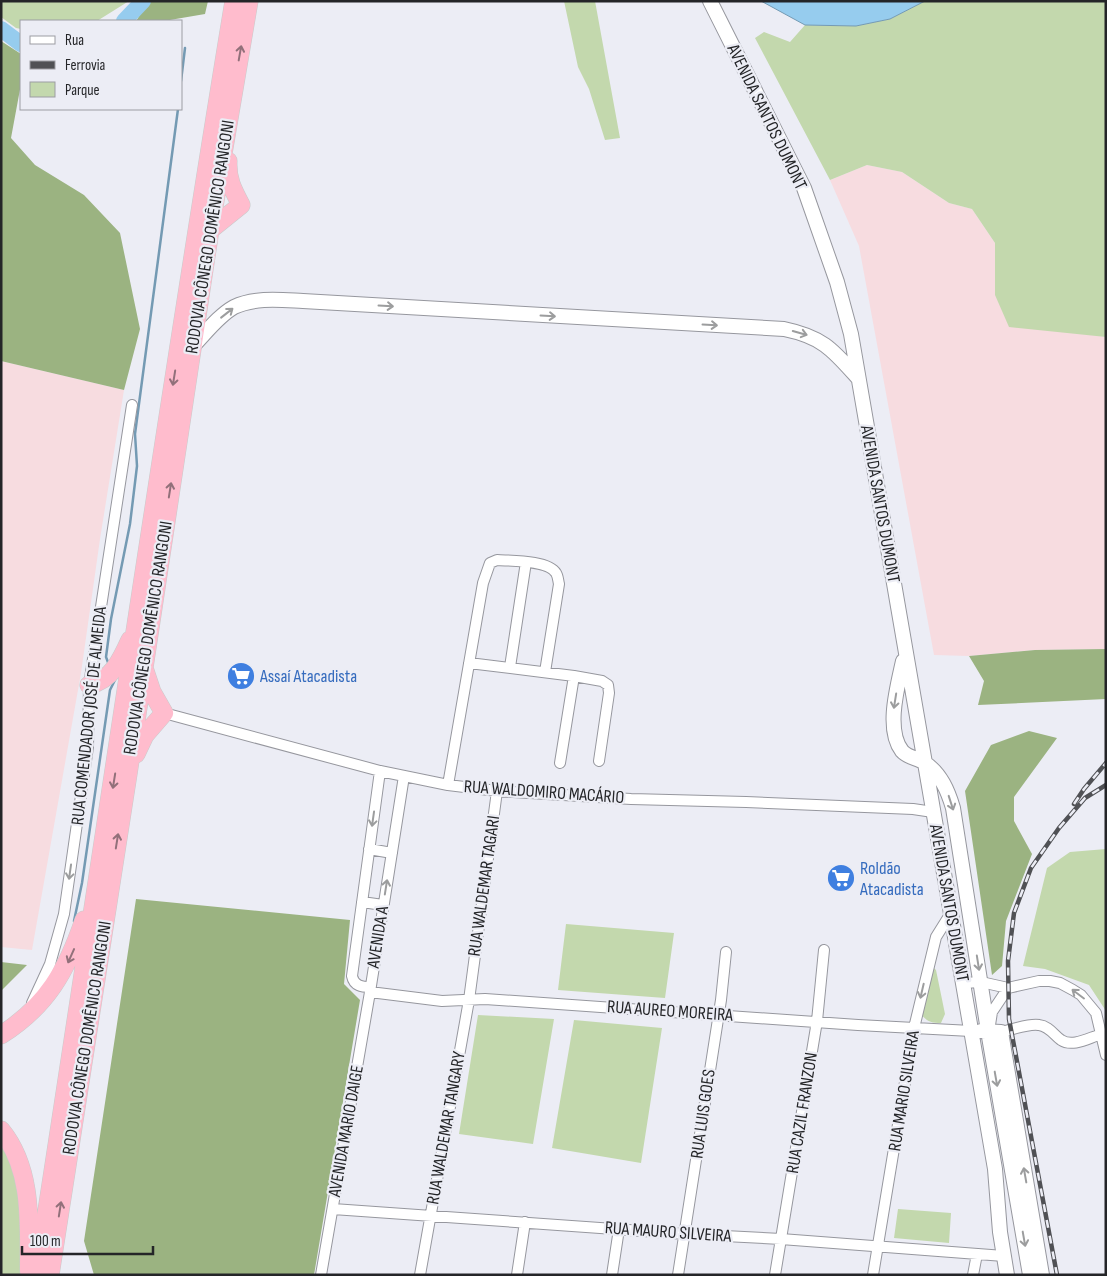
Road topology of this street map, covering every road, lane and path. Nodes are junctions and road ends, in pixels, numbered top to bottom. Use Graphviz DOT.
graph roads {
  1 [pos="234,1"];
  2 [pos="249,1"];
  3 [pos="710,1"];
  4 [pos="235,82"];
  5 [pos="210,230"];
  6 [pos="192,347"];
  7 [pos="859,379"];
  8 [pos="132,405"];
  9 [pos="526,562"];
  10 [pos="137,626"];
  11 [pos="904,653"];
  12 [pos="469,663"];
  13 [pos="144,666"];
  14 [pos="510,667"];
  15 [pos="545,672"];
  16 [pos="574,676"];
  17 [pos="89,685"];
  18 [pos="164,713"];
  19 [pos="599,761"];
  20 [pos="560,763"];
  21 [pos="925,763"];
  22 [pos="380,771"];
  23 [pos="128,774"];
  24 [pos="404,776"];
  25 [pos="448,785"];
  26 [pos="497,791"];
  27 [pos="933,812"];
  28 [pos="370,849"];
  29 [pos="392,853"];
  30 [pos="99,877"];
  31 [pos="362,902"];
  32 [pos="384,905"];
  33 [pos="951,913"];
  34 [pos="824,950"];
  35 [pos="726,952"];
  36 [pos="471,982"];
  37 [pos="981,982"];
  38 [pos="963,983"];
  39 [pos="1008,988"];
  40 [pos="370,990"];
  41 [pos="469,1000"];
  42 [pos="718,1014"];
  43 [pos="24,1020"];
  44 [pos="816,1021"];
  45 [pos="914,1028"];
  46 [pos="971,1031"];
  47 [pos="994,1031"];
  48 [pos="1102,1034"];
  49 [pos="1,1035"];
  50 [pos="1106,1055"];
  51 [pos="1,1130"];
  52 [pos="333,1209"];
  53 [pos="430,1217"];
  54 [pos="525,1222"];
  55 [pos="619,1229"];
  56 [pos="685,1234"];
  57 [pos="781,1239"];
  58 [pos="878,1247"];
  59 [pos="977,1254"];
  60 [pos="1004,1256"];
  61 [pos="29,1275"];
  62 [pos="37,1275"];
  63 [pos="50,1275"];
  64 [pos="321,1275"];
  65 [pos="420,1275"];
  66 [pos="517,1275"];
  67 [pos="612,1275"];
  68 [pos="678,1275"];
  69 [pos="776,1275"];
  70 [pos="874,1275"];
  71 [pos="973,1275"];
  72 [pos="1007,1275"];
  73 [pos="1030,1275"];
  74 [pos="1042,1275"];
  1 -- 10 [label="highway, RODOVIA CÔNEGO DOMÊNICO RANGONI, one-way"];
  4 -- 2 [label="highway, RODOVIA CÔNEGO DOMÊNICO RANGONI, one-way"];
  3 -- 7 [label="main road, AVENIDA SANTOS DUMONT"];
  4 -- 5 [label="highway, RODOVIA CÔNEGO DOMÊNICO RANGONI"];
  4 -- 5 [label="highway"];
  5 -- 6 [label="highway, RODOVIA CÔNEGO DOMÊNICO RANGONI"];
  6 -- 7 [label="main road, one-way"];
  13 -- 6 [label="highway, RODOVIA CÔNEGO DOMÊNICO RANGONI, one-way"];
  7 -- 11 [label="main road, AVENIDA SANTOS DUMONT"];
  8 -- 17 [label="street, RUA COMENDADOR JOSÉ DE ALMEIDA"];
  9 -- 12 [label="street"];
  9 -- 14 [label="street"];
  9 -- 15 [label="street"];
  10 -- 17 [label="highway"];
  10 -- 30 [label="highway, RODOVIA CÔNEGO DOMÊNICO RANGONI, one-way"];
  11 -- 21 [label="main road, AVENIDA SANTOS DUMONT"];
  11 -- 21 [label="main road, one-way"];
  12 -- 14 [label="street"];
  12 -- 25 [label="street"];
  13 -- 18 [label="highway"];
  13 -- 23 [label="highway, RODOVIA CÔNEGO DOMÊNICO RANGONI"];
  14 -- 15 [label="street"];
  15 -- 16 [label="street"];
  16 -- 19 [label="street"];
  16 -- 20 [label="street"];
  17 -- 43 [label="street, RUA COMENDADOR JOSÉ DE ALMEIDA, one-way"];
  18 -- 22 [label="street, RUA WALDOMIRO MACÁRIO"];
  18 -- 23 [label="highway"];
  21 -- 27 [label="main road, AVENIDA SANTOS DUMONT"];
  21 -- 37 [label="main road, one-way"];
  22 -- 24 [label="street, RUA WALDOMIRO MACÁRIO"];
  22 -- 28 [label="street, AVENIDA A, one-way"];
  63 -- 23 [label="highway, RODOVIA CÔNEGO DOMÊNICO RANGONI, one-way"];
  24 -- 25 [label="street, RUA WALDOMIRO MACÁRIO"];
  24 -- 29 [label="street, AVENIDA A"];
  25 -- 26 [label="street, RUA WALDOMIRO MACÁRIO"];
  26 -- 27 [label="street, RUA WALDOMIRO MACÁRIO"];
  26 -- 36 [label="street, RUA WALDEMAR TAGARI"];
  27 -- 33 [label="main road, AVENIDA SANTOS DUMONT"];
  28 -- 29 [label="street"];
  28 -- 31 [label="street, AVENIDA A"];
  32 -- 29 [label="street, AVENIDA A, one-way"];
  30 -- 43 [label="highway, one-way"];
  30 -- 62 [label="highway, RODOVIA CÔNEGO DOMÊNICO RANGONI"];
  31 -- 32 [label="street"];
  31 -- 40 [label="street, AVENIDA A"];
  32 -- 40 [label="street, AVENIDA A"];
  33 -- 38 [label="main road, AVENIDA SANTOS DUMONT"];
  33 -- 45 [label="street, RUA MARIO SILVEIRA, one-way"];
  34 -- 44 [label="street, RUA CAZIL FRANZON"];
  35 -- 42 [label="street, RUA LUIS GOES"];
  36 -- 41 [label="street, RUA WALDEMAR TANGARY"];
  37 -- 38 [label="street"];
  37 -- 39 [label="street"];
  37 -- 47 [label="main road"];
  38 -- 46 [label="main road, AVENIDA SANTOS DUMONT"];
  39 -- 47 [label="street"];
  48 -- 39 [label="street, one-way"];
  40 -- 41 [label="street, RUA AUREO MOREIRA"];
  40 -- 52 [label="street, AVENIDA MARIO DAIGE"];
  41 -- 42 [label="street, RUA AUREO MOREIRA"];
  41 -- 53 [label="street, RUA WALDEMAR TANGARY"];
  42 -- 44 [label="street, RUA AUREO MOREIRA"];
  42 -- 56 [label="street, RUA LUIS GOES"];
  43 -- 49 [label="highway"];
  44 -- 45 [label="street, RUA AUREO MOREIRA"];
  44 -- 57 [label="street, RUA CAZIL FRANZON"];
  45 -- 46 [label="street, RUA AUREO MOREIRA"];
  45 -- 58 [label="street, RUA MARIO SILVEIRA"];
  46 -- 47 [label="main road"];
  46 -- 60 [label="main road, AVENIDA SANTOS DUMONT"];
  47 -- 48 [label="street"];
  47 -- 73 [label="main road, one-way"];
  74 -- 47 [label="main road, one-way"];
  48 -- 50 [label="street"];
  51 -- 61 [label="highway"];
  52 -- 53 [label="street, RUA MAURO SILVEIRA"];
  52 -- 64 [label="street, AVENIDA MARIO DAIGE"];
  53 -- 54 [label="street, RUA MAURO SILVEIRA"];
  53 -- 65 [label="street, RUA WALDEMAR TANGARY"];
  54 -- 55 [label="street, RUA MAURO SILVEIRA"];
  54 -- 66 [label="street"];
  55 -- 56 [label="street, RUA MAURO SILVEIRA"];
  55 -- 67 [label="street"];
  56 -- 57 [label="street, RUA MAURO SILVEIRA"];
  56 -- 68 [label="street, RUA LUIS GOES"];
  57 -- 58 [label="street, RUA MAURO SILVEIRA"];
  57 -- 69 [label="street, RUA CAZIL FRANZON"];
  58 -- 59 [label="street, RUA MAURO SILVEIRA"];
  58 -- 70 [label="street, RUA MARIO SILVEIRA"];
  59 -- 60 [label="street, RUA MAURO SILVEIRA"];
  59 -- 71 [label="street"];
  60 -- 72 [label="main road, AVENIDA SANTOS DUMONT"];
}
